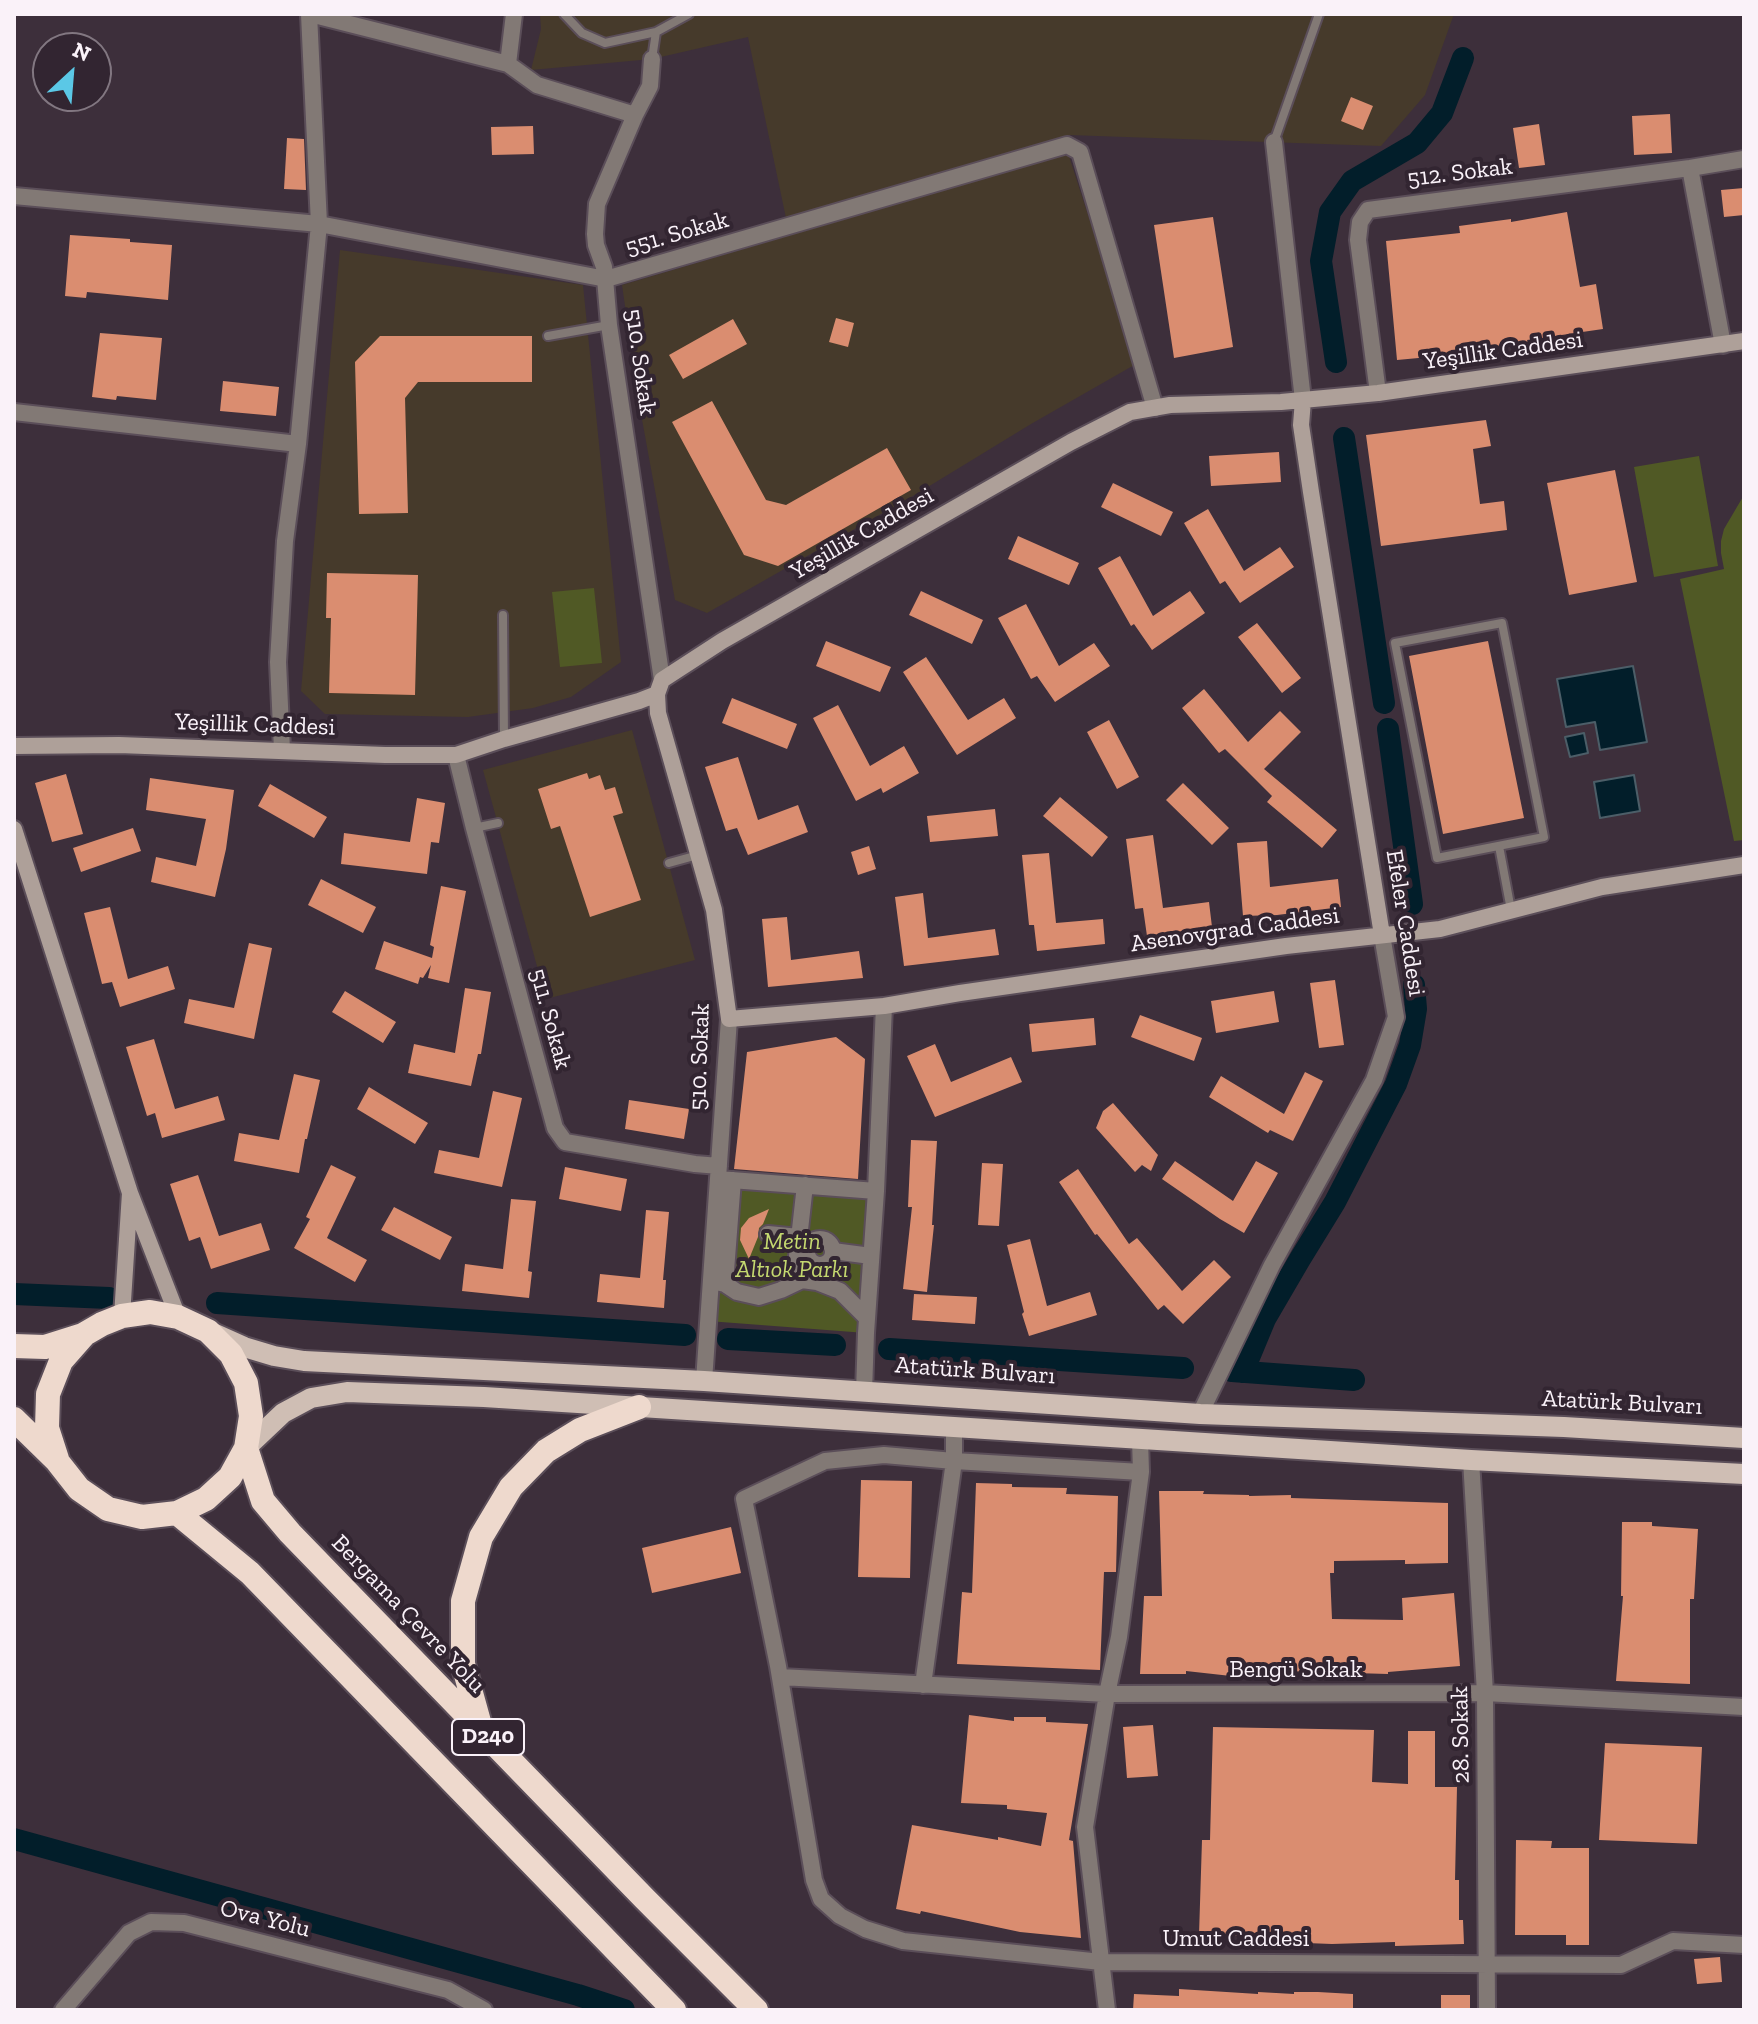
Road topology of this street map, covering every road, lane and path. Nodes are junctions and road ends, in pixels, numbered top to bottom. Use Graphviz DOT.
graph roads {
  1 [pos="310,14"];
  2 [pos="514,14"];
  3 [pos="564,14"];
  4 [pos="689,14"];
  5 [pos="1319,14"];
  6 [pos="656,32"];
  7 [pos="652,59"];
  8 [pos="508,64"];
  9 [pos="635,115"];
  10 [pos="1274,142"];
  11 [pos="1744,159"];
  12 [pos="1690,168"];
  13 [pos="14,196"];
  14 [pos="319,224"];
  15 [pos="606,279"];
  16 [pos="609,325"];
  17 [pos="548,336"];
  18 [pos="1744,341"];
  19 [pos="1723,345"];
  20 [pos="1378,393"];
  21 [pos="1303,400"];
  22 [pos="1155,408"];
  23 [pos="14,412"];
  24 [pos="298,444"];
  25 [pos="503,615"];
  26 [pos="660,687"];
  27 [pos="504,739"];
  28 [pos="14,746"];
  29 [pos="282,750"];
  30 [pos="456,755"];
  31 [pos="498,823"];
  32 [pos="474,828"];
  33 [pos="14,829"];
  34 [pos="1499,846"];
  35 [pos="698,855"];
  36 [pos="669,863"];
  37 [pos="1744,865"];
  38 [pos="1511,910"];
  39 [pos="1382,935"];
  40 [pos="884,1006"];
  41 [pos="729,1019"];
  42 [pos="723,1175"];
  43 [pos="805,1185"];
  44 [pos="876,1191"];
  45 [pos="130,1193"];
  46 [pos="768,1234"];
  47 [pos="797,1250"];
  48 [pos="833,1251"];
  49 [pos="871,1256"];
  50 [pos="818,1273"];
  51 [pos="718,1283"];
  52 [pos="794,1283"];
  53 [pos="122,1316"];
  54 [pos="178,1317"];
  55 [pos="867,1318"];
  56 [pos="208,1331"];
  57 [pos="83,1335"];
  58 [pos="14,1346"];
  59 [pos="704,1381"];
  60 [pos="864,1392"];
  61 [pos="639,1407"];
  62 [pos="1200,1414"];
  63 [pos="14,1419"];
  64 [pos="954,1427"];
  65 [pos="1744,1438"];
  66 [pos="1140,1439"];
  67 [pos="246,1448"];
  68 [pos="1471,1460"];
  69 [pos="57,1461"];
  70 [pos="954,1461"];
  71 [pos="1141,1472"];
  72 [pos="1744,1474"];
  73 [pos="177,1513"];
  74 [pos="780,1677"];
  75 [pos="923,1685"];
  76 [pos="1485,1693"];
  77 [pos="1107,1694"];
  78 [pos="1744,1707"];
  79 [pos="482,1731"];
  80 [pos="1744,1945"];
  81 [pos="1101,1962"];
  82 [pos="1488,1965"];
  83 [pos="63,2010"];
  84 [pos="484,2010"];
  85 [pos="674,2010"];
  86 [pos="756,2010"];
  87 [pos="1107,2010"];
  88 [pos="1487,2010"];
  1 -- 8 [label="street"];
  1 -- 14 [label="street"];
  2 -- 8 [label="street"];
  3 -- 6 [label="lane"];
  4 -- 6 [label="lane"];
  5 -- 10 [label="lane"];
  6 -- 7 [label="lane"];
  7 -- 9 [label="street, 510. Sokak"];
  8 -- 9 [label="street"];
  9 -- 15 [label="street, 510. Sokak"];
  10 -- 21 [label="street"];
  11 -- 12 [label="street, 512. Sokak"];
  12 -- 19 [label="street"];
  12 -- 20 [label="street, 512. Sokak"];
  13 -- 14 [label="street, 551. Sokak"];
  14 -- 15 [label="street, 551. Sokak"];
  14 -- 24 [label="street"];
  15 -- 16 [label="street, 510. Sokak"];
  15 -- 22 [label="street, 551. Sokak"];
  16 -- 17 [label="lane"];
  16 -- 26 [label="street, 510. Sokak"];
  18 -- 19 [label="main road, Yeşillik Caddesi"];
  19 -- 20 [label="main road, Yeşillik Caddesi"];
  20 -- 21 [label="main road, Yeşillik Caddesi"];
  21 -- 22 [label="main road, Yeşillik Caddesi"];
  21 -- 39 [label="main road, Efeler Caddesi"];
  22 -- 26 [label="main road, Yeşillik Caddesi"];
  23 -- 24 [label="street"];
  24 -- 29 [label="street"];
  25 -- 27 [label="lane"];
  26 -- 27 [label="main road, Yeşillik Caddesi"];
  26 -- 35 [label="main road, 510. Sokak"];
  27 -- 30 [label="main road, Yeşillik Caddesi"];
  28 -- 29 [label="main road, Yeşillik Caddesi"];
  29 -- 30 [label="main road, Yeşillik Caddesi"];
  30 -- 32 [label="street, 511. Sokak"];
  31 -- 32 [label="lane"];
  32 -- 42 [label="street, 511. Sokak"];
  33 -- 45 [label="main road"];
  34 -- 34 [label="lane"];
  34 -- 38 [label="lane"];
  35 -- 36 [label="lane"];
  35 -- 41 [label="main road, 510. Sokak"];
  37 -- 38 [label="main road, Asenovgrad Caddesi"];
  38 -- 39 [label="main road, Asenovgrad Caddesi"];
  39 -- 40 [label="main road, Asenovgrad Caddesi"];
  39 -- 62 [label="street, Efeler Caddesi"];
  40 -- 41 [label="main road, Asenovgrad Caddesi"];
  40 -- 44 [label="street"];
  41 -- 42 [label="street, 510. Sokak"];
  42 -- 43 [label="street"];
  42 -- 51 [label="street, 510. Sokak"];
  43 -- 44 [label="street"];
  43 -- 47 [label="street"];
  44 -- 49 [label="street"];
  45 -- 53 [label="main road"];
  45 -- 54 [label="main road"];
  46 -- 47 [label="street"];
  47 -- 48 [label="street"];
  47 -- 50 [label="street"];
  47 -- 52 [label="street"];
  48 -- 49 [label="street"];
  48 -- 50 [label="street"];
  49 -- 55 [label="street"];
  50 -- 52 [label="street"];
  50 -- 55 [label="street"];
  51 -- 52 [label="street"];
  51 -- 59 [label="street, 510. Sokak"];
  53 -- 54 [label="highway, Atatürk Bulvarı"];
  53 -- 57 [label="highway, Atatürk Bulvarı"];
  54 -- 56 [label="highway, Atatürk Bulvarı"];
  55 -- 60 [label="street"];
  56 -- 59 [label="main road, Atatürk Bulvarı"];
  56 -- 67 [label="highway, Atatürk Bulvarı"];
  57 -- 58 [label="highway, Atatürk Bulvarı"];
  57 -- 69 [label="highway, Atatürk Bulvarı"];
  59 -- 60 [label="main road, Atatürk Bulvarı"];
  60 -- 62 [label="main road, Atatürk Bulvarı"];
  61 -- 64 [label="main road, Atatürk Bulvarı"];
  61 -- 67 [label="main road, Atatürk Bulvarı"];
  61 -- 79 [label="highway"];
  62 -- 65 [label="main road, Atatürk Bulvarı"];
  63 -- 69 [label="highway, Atatürk Bulvarı"];
  64 -- 66 [label="main road, Atatürk Bulvarı"];
  64 -- 70 [label="street"];
  66 -- 68 [label="main road, Atatürk Bulvarı"];
  66 -- 71 [label="street"];
  67 -- 73 [label="highway, Atatürk Bulvarı"];
  67 -- 79 [label="highway, Bergama Çevre Yolu / D240"];
  68 -- 72 [label="main road, Atatürk Bulvarı"];
  68 -- 76 [label="street, 28. Sokak"];
  69 -- 73 [label="highway, Atatürk Bulvarı"];
  70 -- 71 [label="street"];
  70 -- 74 [label="street, Umut Caddesi"];
  70 -- 75 [label="street"];
  71 -- 77 [label="street"];
  73 -- 85 [label="highway, D240"];
  74 -- 75 [label="street, Bengü Sokak"];
  74 -- 81 [label="street, Umut Caddesi"];
  75 -- 77 [label="street, Bengü Sokak"];
  76 -- 77 [label="street, Bengü Sokak"];
  76 -- 78 [label="street, Bengü Sokak"];
  76 -- 82 [label="street, 28. Sokak"];
  77 -- 81 [label="street"];
  79 -- 86 [label="highway, Bergama Çevre Yolu / D240"];
  80 -- 82 [label="street, Umut Caddesi"];
  81 -- 82 [label="street, Umut Caddesi"];
  81 -- 87 [label="street"];
  82 -- 88 [label="street, 28. Sokak"];
  83 -- 84 [label="street, Ova Yolu"];
}
